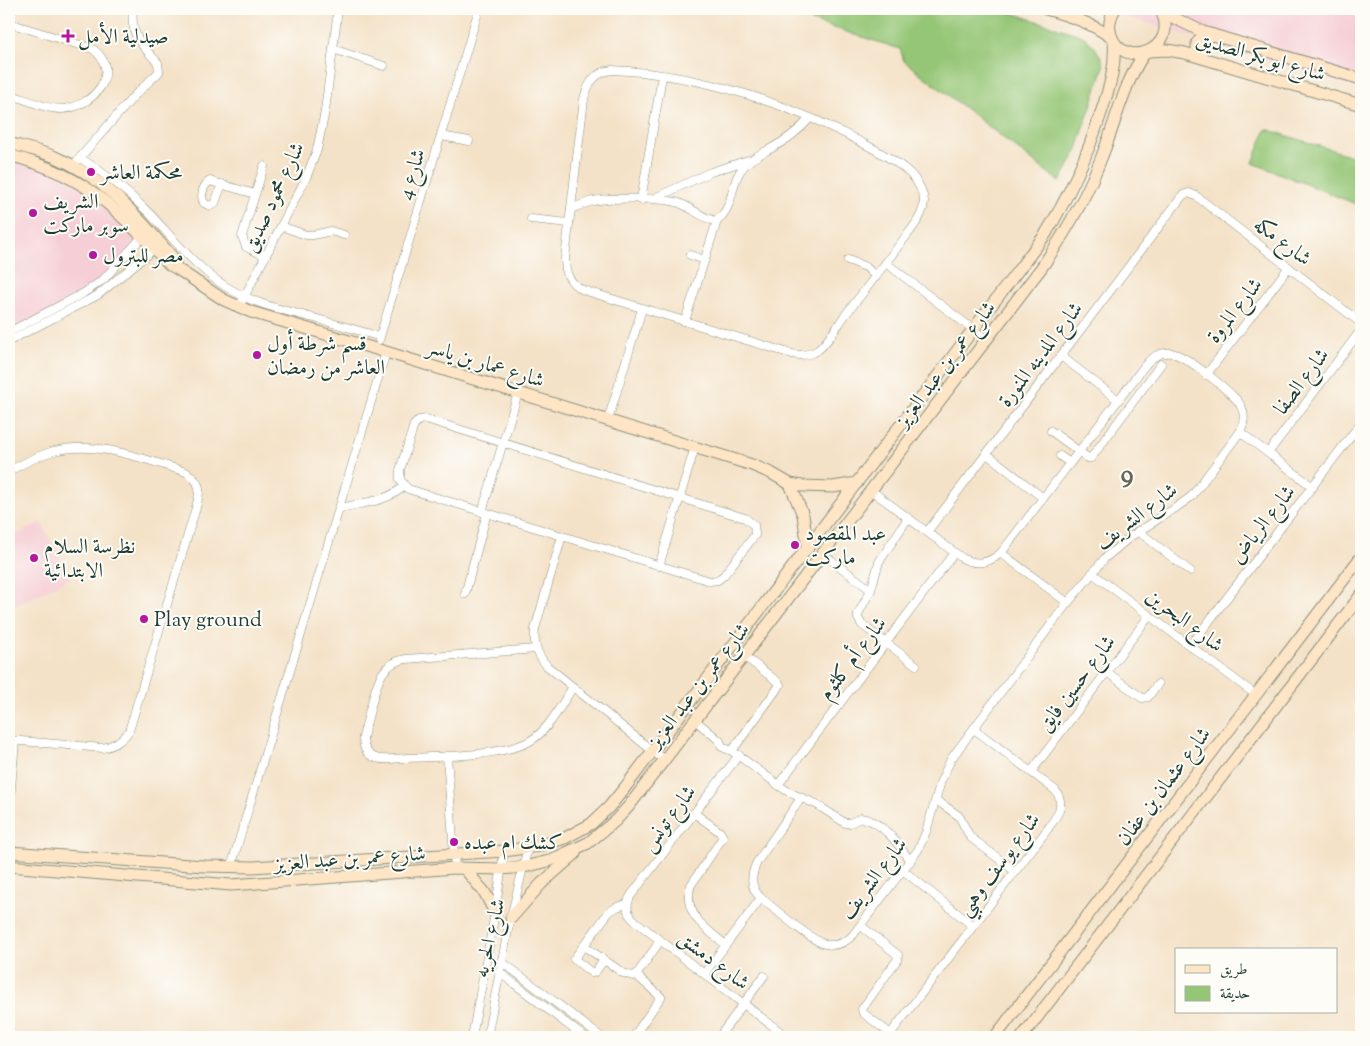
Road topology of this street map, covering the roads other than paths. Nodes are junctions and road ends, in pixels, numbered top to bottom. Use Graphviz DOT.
graph roads {
  1 [pos="133,9"];
  2 [pos="335,9"];
  3 [pos="479,9"];
  4 [pos="1046,9"];
  5 [pos="1079,9"];
  6 [pos="1115,9"];
  7 [pos="1161,10"];
  8 [pos="1066,15"];
  9 [pos="9,24"];
  10 [pos="1214,35"];
  11 [pos="1113,40"];
  12 [pos="333,49"];
  13 [pos="1146,52"];
  14 [pos="1204,58"];
  15 [pos="384,66"];
  16 [pos="662,76"];
  17 [pos="1361,79"];
  18 [pos="1109,88"];
  19 [pos="9,94"];
  20 [pos="1124,94"];
  21 [pos="1361,104"];
  22 [pos="810,118"];
  23 [pos="441,136"];
  24 [pos="469,141"];
  25 [pos="9,143"];
  26 [pos="9,155"];
  27 [pos="752,159"];
  28 [pos="76,162"];
  29 [pos="264,166"];
  30 [pos="222,184"];
  31 [pos="255,194"];
  32 [pos="1182,197"];
  33 [pos="641,200"];
  34 [pos="652,200"];
  35 [pos="119,206"];
  36 [pos="571,209"];
  37 [pos="530,219"];
  38 [pos="717,221"];
  39 [pos="569,223"];
  40 [pos="281,226"];
  41 [pos="344,235"];
  42 [pos="142,237"];
  43 [pos="154,249"];
  44 [pos="690,255"];
  45 [pos="266,256"];
  46 [pos="705,260"];
  47 [pos="848,260"];
  48 [pos="886,262"];
  49 [pos="1289,267"];
  50 [pos="176,268"];
  51 [pos="876,277"];
  52 [pos="106,283"];
  53 [pos="242,302"];
  54 [pos="642,308"];
  55 [pos="685,321"];
  56 [pos="1361,323"];
  57 [pos="974,330"];
  58 [pos="1361,330"];
  59 [pos="9,332"];
  60 [pos="380,337"];
  61 [pos="987,340"];
  62 [pos="9,341"];
  63 [pos="381,351"];
  64 [pos="1061,356"];
  65 [pos="1161,364"];
  66 [pos="1206,374"];
  67 [pos="518,393"];
  68 [pos="1118,400"];
  69 [pos="608,420"];
  70 [pos="1361,423"];
  71 [pos="1051,430"];
  72 [pos="1240,432"];
  73 [pos="503,442"];
  74 [pos="696,447"];
  75 [pos="1079,451"];
  76 [pos="1268,453"];
  77 [pos="987,454"];
  78 [pos="1060,456"];
  79 [pos="1070,463"];
  80 [pos="9,471"];
  81 [pos="857,483"];
  82 [pos="790,484"];
  83 [pos="404,486"];
  84 [pos="1313,487"];
  85 [pos="872,491"];
  86 [pos="680,497"];
  87 [pos="1043,498"];
  88 [pos="340,508"];
  89 [pos="484,512"];
  90 [pos="908,518"];
  91 [pos="1138,531"];
  92 [pos="927,532"];
  93 [pos="562,536"];
  94 [pos="808,548"];
  95 [pos="954,553"];
  96 [pos="1001,553"];
  97 [pos="823,554"];
  98 [pos="1361,557"];
  99 [pos="659,566"];
  100 [pos="1190,571"];
  101 [pos="1092,573"];
  102 [pos="871,590"];
  103 [pos="465,594"];
  104 [pos="1361,595"];
  105 [pos="1068,603"];
  106 [pos="1149,616"];
  107 [pos="886,642"];
  108 [pos="1190,646"];
  109 [pos="536,649"];
  110 [pos="744,656"];
  111 [pos="916,665"];
  112 [pos="1107,672"];
  113 [pos="1158,684"];
  114 [pos="573,688"];
  115 [pos="1256,696"];
  116 [pos="695,720"];
  117 [pos="974,728"];
  118 [pos="12,740"];
  119 [pos="653,751"];
  120 [pos="734,752"];
  121 [pos="446,756"];
  122 [pos="664,760"];
  123 [pos="1031,772"];
  124 [pos="778,785"];
  125 [pos="801,798"];
  126 [pos="936,800"];
  127 [pos="9,811"];
  128 [pos="694,813"];
  129 [pos="588,843"];
  130 [pos="528,847"];
  131 [pos="504,851"];
  132 [pos="9,852"];
  133 [pos="454,853"];
  134 [pos="910,862"];
  135 [pos="9,866"];
  136 [pos="231,867"];
  137 [pos="524,867"];
  138 [pos="460,869"];
  139 [pos="501,869"];
  140 [pos="904,871"];
  141 [pos="1015,872"];
  142 [pos="761,898"];
  143 [pos="627,904"];
  144 [pos="495,912"];
  145 [pos="511,918"];
  146 [pos="861,926"];
  147 [pos="973,926"];
  148 [pos="660,941"];
  149 [pos="726,945"];
  150 [pos="584,946"];
  151 [pos="604,960"];
  152 [pos="501,961"];
  153 [pos="499,972"];
  154 [pos="704,974"];
  155 [pos="636,975"];
  156 [pos="764,976"];
  157 [pos="744,1004"];
  158 [pos="576,1018"];
  159 [pos="570,1026"];
  160 [pos="890,1035"];
  161 [pos="596,1036"];
  162 [pos="634,1036"];
  163 [pos="472,1037"];
  164 [pos="487,1037"];
  165 [pos="584,1037"];
  166 [pos="719,1037"];
  167 [pos="788,1037"];
  168 [pos="995,1037"];
  169 [pos="1022,1037"];
  1 -- 28 [label="street"];
  2 -- 12 [label="street, شارع محمود صديق"];
  3 -- 23 [label="street, شارع 4"];
  4 -- 8 [label="street"];
  5 -- 8 [label="street"];
  6 -- 11 [label="street, شارع عمر بن عبد العزيز"];
  7 -- 10 [label="street, شارع ابو بكر الصديق"];
  7 -- 13 [label="street, شارع عمر بن عبد العزيز"];
  8 -- 11 [label="street"];
  9 -- 19 [label="street"];
  10 -- 14 [label="street"];
  10 -- 17 [label="street, شارع ابو بكر الصديق"];
  11 -- 13 [label="street, شارع ابو بكر الصديق"];
  11 -- 18 [label="street, شارع عمر بن عبد العزيز"];
  12 -- 15 [label="street"];
  12 -- 40 [label="street, شارع محمود صديق"];
  13 -- 14 [label="street, شارع ابو بكر الصديق"];
  13 -- 20 [label="street, شارع عمر بن عبد العزيز"];
  14 -- 21 [label="street, شارع ابو بكر الصديق"];
  16 -- 22 [label="street"];
  16 -- 33 [label="street"];
  16 -- 36 [label="street"];
  18 -- 20 [label="street"];
  18 -- 57 [label="street, شارع عمر بن عبد العزيز"];
  20 -- 61 [label="street, شارع عمر بن عبد العزيز"];
  22 -- 27 [label="street"];
  22 -- 48 [label="street"];
  23 -- 24 [label="street"];
  23 -- 60 [label="street, شارع 4"];
  25 -- 28 [label="street, شارع عمار بن ياسر"];
  26 -- 35 [label="street, شارع عمار بن ياسر"];
  27 -- 34 [label="street"];
  27 -- 38 [label="street"];
  28 -- 35 [label="street, شارع عمار بن ياسر"];
  28 -- 53 [label="street"];
  29 -- 31 [label="street"];
  30 -- 31 [label="street"];
  31 -- 45 [label="street"];
  32 -- 49 [label="street, شارع مكه"];
  32 -- 64 [label="street, شارع المدينه المنورة"];
  33 -- 34 [label="street"];
  33 -- 36 [label="street"];
  34 -- 38 [label="street"];
  35 -- 42 [label="street, شارع عمار بن ياسر"];
  35 -- 50 [label="street, شارع عمار بن ياسر"];
  36 -- 39 [label="street"];
  37 -- 39 [label="street"];
  38 -- 46 [label="street"];
  39 -- 54 [label="street"];
  40 -- 41 [label="street"];
  40 -- 45 [label="street, شارع محمود صديق"];
  42 -- 43 [label="street, شارع عمار بن ياسر"];
  42 -- 52 [label="street"];
  43 -- 50 [label="street, شارع عمار بن ياسر"];
  43 -- 52 [label="street"];
  44 -- 46 [label="street"];
  45 -- 53 [label="street, شارع محمود صديق"];
  46 -- 55 [label="street"];
  47 -- 51 [label="street"];
  48 -- 51 [label="street"];
  48 -- 57 [label="street"];
  49 -- 56 [label="street, شارع مكه"];
  49 -- 66 [label="street, شارع المروة"];
  50 -- 53 [label="street, شارع عمار بن ياسر"];
  51 -- 55 [label="street"];
  52 -- 59 [label="street"];
  52 -- 62 [label="street"];
  53 -- 60 [label="street"];
  53 -- 63 [label="street, شارع عمار بن ياسر"];
  54 -- 55 [label="street"];
  54 -- 69 [label="street"];
  57 -- 61 [label="street"];
  57 -- 81 [label="street, شارع عمر بن عبد العزيز"];
  58 -- 76 [label="street, شارع الصفا"];
  60 -- 63 [label="street, شارع 4"];
  61 -- 85 [label="street, شارع عمر بن عبد العزيز"];
  63 -- 67 [label="street, شارع عمار بن ياسر"];
  63 -- 88 [label="street, شارع 4"];
  64 -- 68 [label="street"];
  64 -- 77 [label="street, شارع المدينه المنورة"];
  65 -- 75 [label="street"];
  66 -- 68 [label="street"];
  66 -- 72 [label="street"];
  67 -- 69 [label="street, شارع عمار بن ياسر"];
  67 -- 73 [label="street"];
  68 -- 75 [label="street"];
  69 -- 74 [label="street, شارع عمار بن ياسر"];
  70 -- 84 [label="street, شارع الرياض"];
  71 -- 75 [label="street"];
  72 -- 76 [label="street"];
  72 -- 91 [label="street, شارع الشريف"];
  73 -- 83 [label="street"];
  73 -- 86 [label="street"];
  73 -- 89 [label="street"];
  74 -- 82 [label="street, شارع عمار بن ياسر"];
  74 -- 86 [label="street"];
  75 -- 79 [label="street"];
  76 -- 84 [label="street"];
  77 -- 87 [label="street"];
  77 -- 92 [label="street, شارع المدينه المنورة"];
  78 -- 79 [label="street"];
  79 -- 87 [label="street"];
  80 -- 118 [label="street"];
  81 -- 82 [label="street, شارع عمار بن ياسر"];
  81 -- 94 [label="street, شارع عمر بن عبد العزيز"];
  82 -- 94 [label="street"];
  83 -- 88 [label="street"];
  83 -- 89 [label="street"];
  84 -- 108 [label="street, شارع الرياض"];
  85 -- 90 [label="street"];
  85 -- 97 [label="street, شارع عمر بن عبد العزيز"];
  86 -- 99 [label="street"];
  86 -- 99 [label="street"];
  87 -- 96 [label="street"];
  88 -- 136 [label="street, شارع 4"];
  89 -- 93 [label="street"];
  89 -- 103 [label="street"];
  90 -- 92 [label="street"];
  90 -- 102 [label="street"];
  91 -- 100 [label="street"];
  91 -- 101 [label="street, شارع الشريف"];
  92 -- 95 [label="street"];
  93 -- 99 [label="street"];
  93 -- 109 [label="street"];
  94 -- 119 [label="street, شارع عمر بن عبد العزيز"];
  95 -- 96 [label="street"];
  95 -- 107 [label="street, شارع أم كلثوم"];
  96 -- 105 [label="street"];
  97 -- 102 [label="street"];
  97 -- 110 [label="street, شارع عمر بن عبد العزيز"];
  98 -- 115 [label="street, شارع عثمان بن عفان"];
  101 -- 105 [label="street, شارع الشريف"];
  101 -- 106 [label="street, شارع البحرين"];
  102 -- 107 [label="street"];
  104 -- 169 [label="street, شارع عثمان بن عفان"];
  105 -- 117 [label="street, شارع الشريف"];
  106 -- 108 [label="street, شارع البحرين"];
  106 -- 112 [label="street, شارع حسين فايق"];
  107 -- 111 [label="street"];
  107 -- 124 [label="street, شارع أم كلثوم"];
  108 -- 115 [label="street, شارع البحرين"];
  109 -- 114 [label="street"];
  109 -- 121 [label="street"];
  110 -- 116 [label="street, شارع عمر بن عبد العزيز"];
  110 -- 120 [label="street, شارع تونس"];
  112 -- 113 [label="street"];
  112 -- 123 [label="street, شارع حسين فايق"];
  114 -- 119 [label="street"];
  114 -- 121 [label="street"];
  115 -- 168 [label="street, شارع عثمان بن عفان"];
  116 -- 120 [label="street"];
  116 -- 122 [label="street, شارع عمر بن عبد العزيز"];
  117 -- 123 [label="street, شارع يوسف وهبي"];
  117 -- 126 [label="street, شارع الشريف"];
  118 -- 127 [label="street"];
  119 -- 122 [label="street"];
  119 -- 130 [label="street, شارع عمر بن عبد العزيز"];
  120 -- 124 [label="street"];
  120 -- 128 [label="street, شارع تونس"];
  121 -- 133 [label="street"];
  122 -- 129 [label="street, شارع عمر بن عبد العزيز"];
  123 -- 141 [label="street, شارع يوسف وهبي"];
  124 -- 125 [label="street"];
  125 -- 134 [label="street"];
  125 -- 142 [label="street"];
  126 -- 134 [label="street, شارع الشريف"];
  126 -- 141 [label="street"];
  128 -- 143 [label="street, شارع تونس"];
  128 -- 149 [label="street"];
  129 -- 137 [label="street, شارع عمر بن عبد العزيز"];
  129 -- 145 [label="street"];
  130 -- 131 [label="street, شارع عمر بن عبد العزيز"];
  130 -- 137 [label="street, شارع الحريه"];
  131 -- 133 [label="street, شارع عمر بن عبد العزيز"];
  131 -- 139 [label="street, شارع الحريه"];
  132 -- 136 [label="street, شارع عمر بن عبد العزيز"];
  133 -- 136 [label="street, شارع عمر بن عبد العزيز"];
  133 -- 138 [label="street"];
  134 -- 140 [label="street, شارع الشريف"];
  135 -- 138 [label="street, شارع عمر بن عبد العزيز"];
  137 -- 139 [label="street, شارع عمر بن عبد العزيز"];
  137 -- 145 [label="street, شارع الحريه"];
  138 -- 139 [label="street, شارع عمر بن عبد العزيز"];
  138 -- 144 [label="street"];
  139 -- 144 [label="street, شارع الحريه"];
  140 -- 146 [label="street, شارع الشريف"];
  140 -- 147 [label="street"];
  141 -- 147 [label="street, شارع يوسف وهبي"];
  142 -- 146 [label="street, شارع الشريف"];
  142 -- 149 [label="street"];
  143 -- 148 [label="street, شارع دمشق"];
  143 -- 150 [label="street"];
  144 -- 163 [label="street, شارع الحريه"];
  145 -- 152 [label="street, شارع الحريه"];
  146 -- 160 [label="street"];
  147 -- 160 [label="street, شارع يوسف وهبي"];
  148 -- 154 [label="street, شارع دمشق"];
  148 -- 155 [label="street"];
  149 -- 154 [label="street"];
  150 -- 151 [label="street"];
  150 -- 151 [label="street"];
  151 -- 155 [label="street"];
  152 -- 153 [label="street, شارع الحريه"];
  152 -- 158 [label="street"];
  153 -- 159 [label="street"];
  153 -- 164 [label="street, شارع الحريه"];
  154 -- 157 [label="street, شارع دمشق"];
  155 -- 162 [label="street"];
  156 -- 157 [label="street"];
  157 -- 166 [label="street"];
  157 -- 167 [label="street, شارع دمشق"];
  158 -- 159 [label="street"];
  158 -- 161 [label="street"];
  159 -- 165 [label="street"];
}
